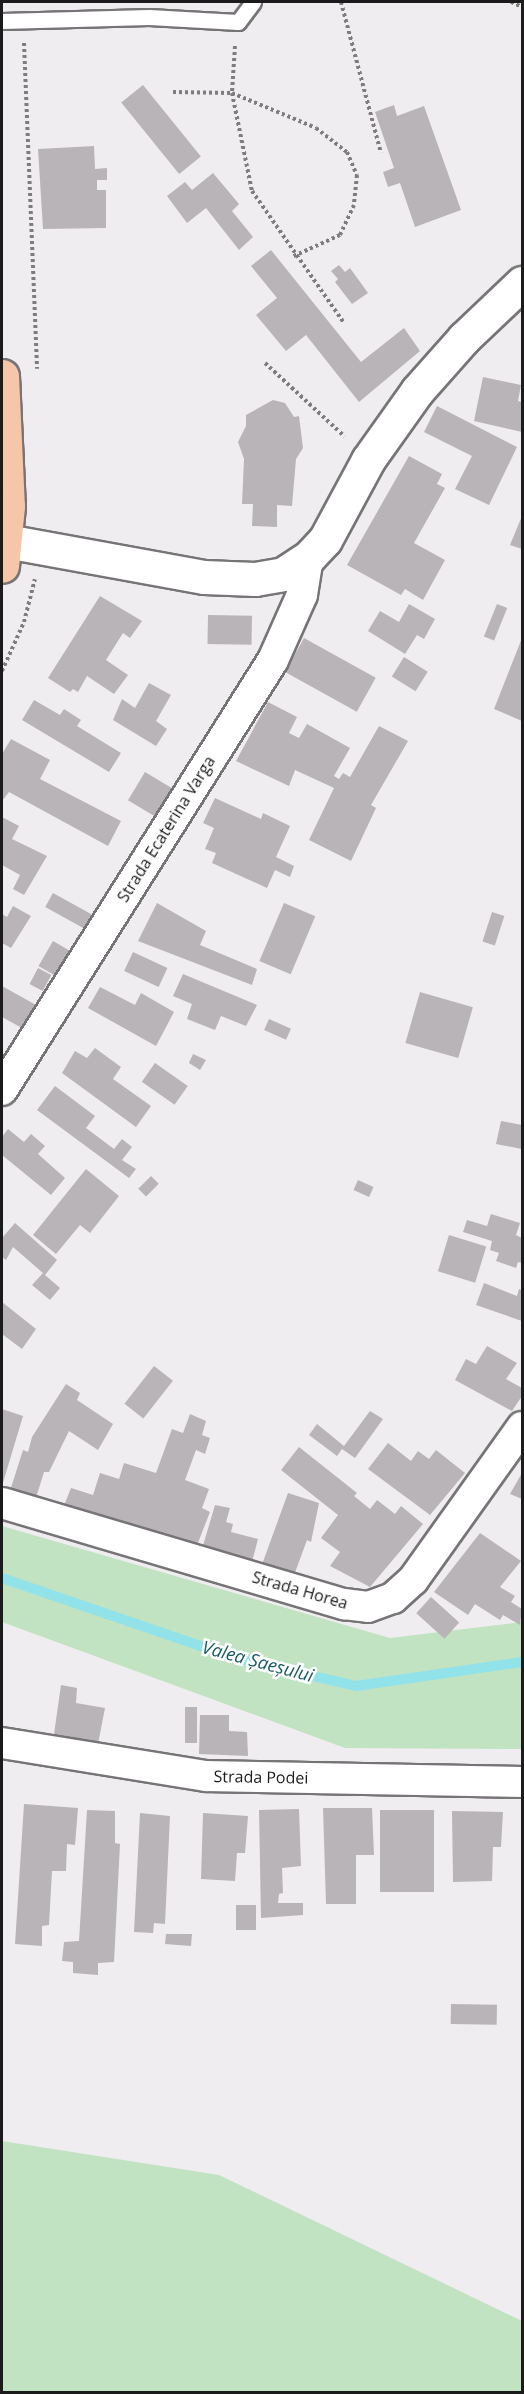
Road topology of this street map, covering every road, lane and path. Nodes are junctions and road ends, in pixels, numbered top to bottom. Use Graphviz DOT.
graph roads {
  1 [pos="254,2"];
  2 [pos="341,2"];
  3 [pos="511,2"];
  4 [pos="522,7"];
  5 [pos="23,20"];
  6 [pos="2,21"];
  7 [pos="238,22"];
  8 [pos="173,92"];
  9 [pos="232,93"];
  10 [pos="381,153"];
  11 [pos="294,256"];
  12 [pos="522,283"];
  13 [pos="344,323"];
  14 [pos="265,363"];
  15 [pos="37,372"];
  16 [pos="2,376"];
  17 [pos="368,460"];
  18 [pos="44,548"];
  19 [pos="4,554"];
  20 [pos="308,558"];
  21 [pos="2,671"];
  22 [pos="2,1090"];
  23 [pos="522,1427"];
  24 [pos="2,1503"];
  25 [pos="2,1743"];
  26 [pos="522,1782"];
  1 -- 7 [label="lane"];
  2 -- 10 [label="path"];
  3 -- 4 [label="path"];
  5 -- 6 [label="lane"];
  5 -- 7 [label="lane"];
  5 -- 15 [label="path"];
  7 -- 9 [label="path"];
  8 -- 9 [label="path"];
  9 -- 11 [label="path"];
  9 -- 11 [label="path"];
  11 -- 13 [label="path"];
  12 -- 17 [label="street"];
  14 -- 17 [label="path"];
  16 -- 19 [label="highway"];
  17 -- 20 [label="street"];
  18 -- 19 [label="street"];
  18 -- 20 [label="street"];
  18 -- 21 [label="path"];
  20 -- 22 [label="street, Strada Ecaterina Varga"];
  23 -- 24 [label="street, Strada Horea"];
  25 -- 26 [label="street, Strada Podei"];
}
